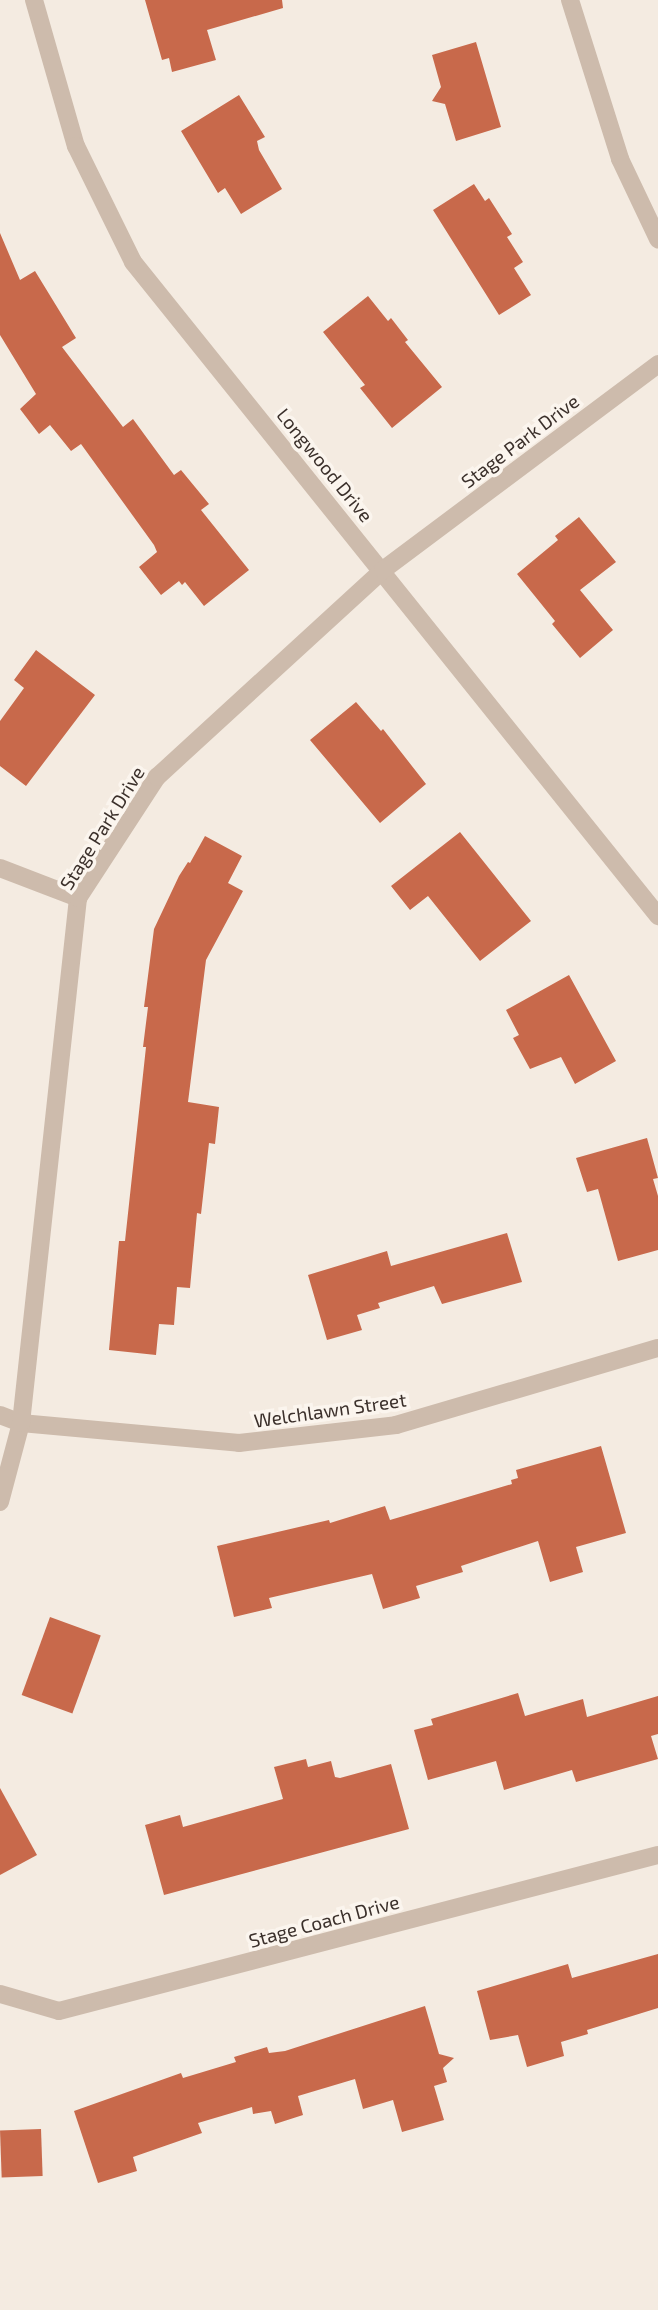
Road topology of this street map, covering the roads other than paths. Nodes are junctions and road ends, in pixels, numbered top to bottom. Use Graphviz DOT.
graph roads {
  1 [pos="34,0"];
  2 [pos="570,0"];
  3 [pos="658,239"];
  4 [pos="658,364"];
  5 [pos="383,570"];
  6 [pos="0,868"];
  7 [pos="78,898"];
  8 [pos="658,916"];
  9 [pos="658,1348"];
  10 [pos="0,1415"];
  11 [pos="22,1423"];
  12 [pos="0,1502"];
  13 [pos="658,1855"];
  14 [pos="0,1994"];
  1 -- 5 [label="street, Longwood Drive"];
  2 -- 3 [label="street"];
  4 -- 5 [label="street, Stage Park Drive"];
  5 -- 7 [label="street, Stage Park Drive"];
  5 -- 8 [label="street, Longwood Drive"];
  6 -- 7 [label="street"];
  7 -- 11 [label="street, Stage Park Drive"];
  9 -- 11 [label="street, Welchlawn Street"];
  10 -- 11 [label="street, Welchlawn Street"];
  11 -- 12 [label="street, Stage Park Drive"];
  13 -- 14 [label="street, Stage Coach Drive"];
}
